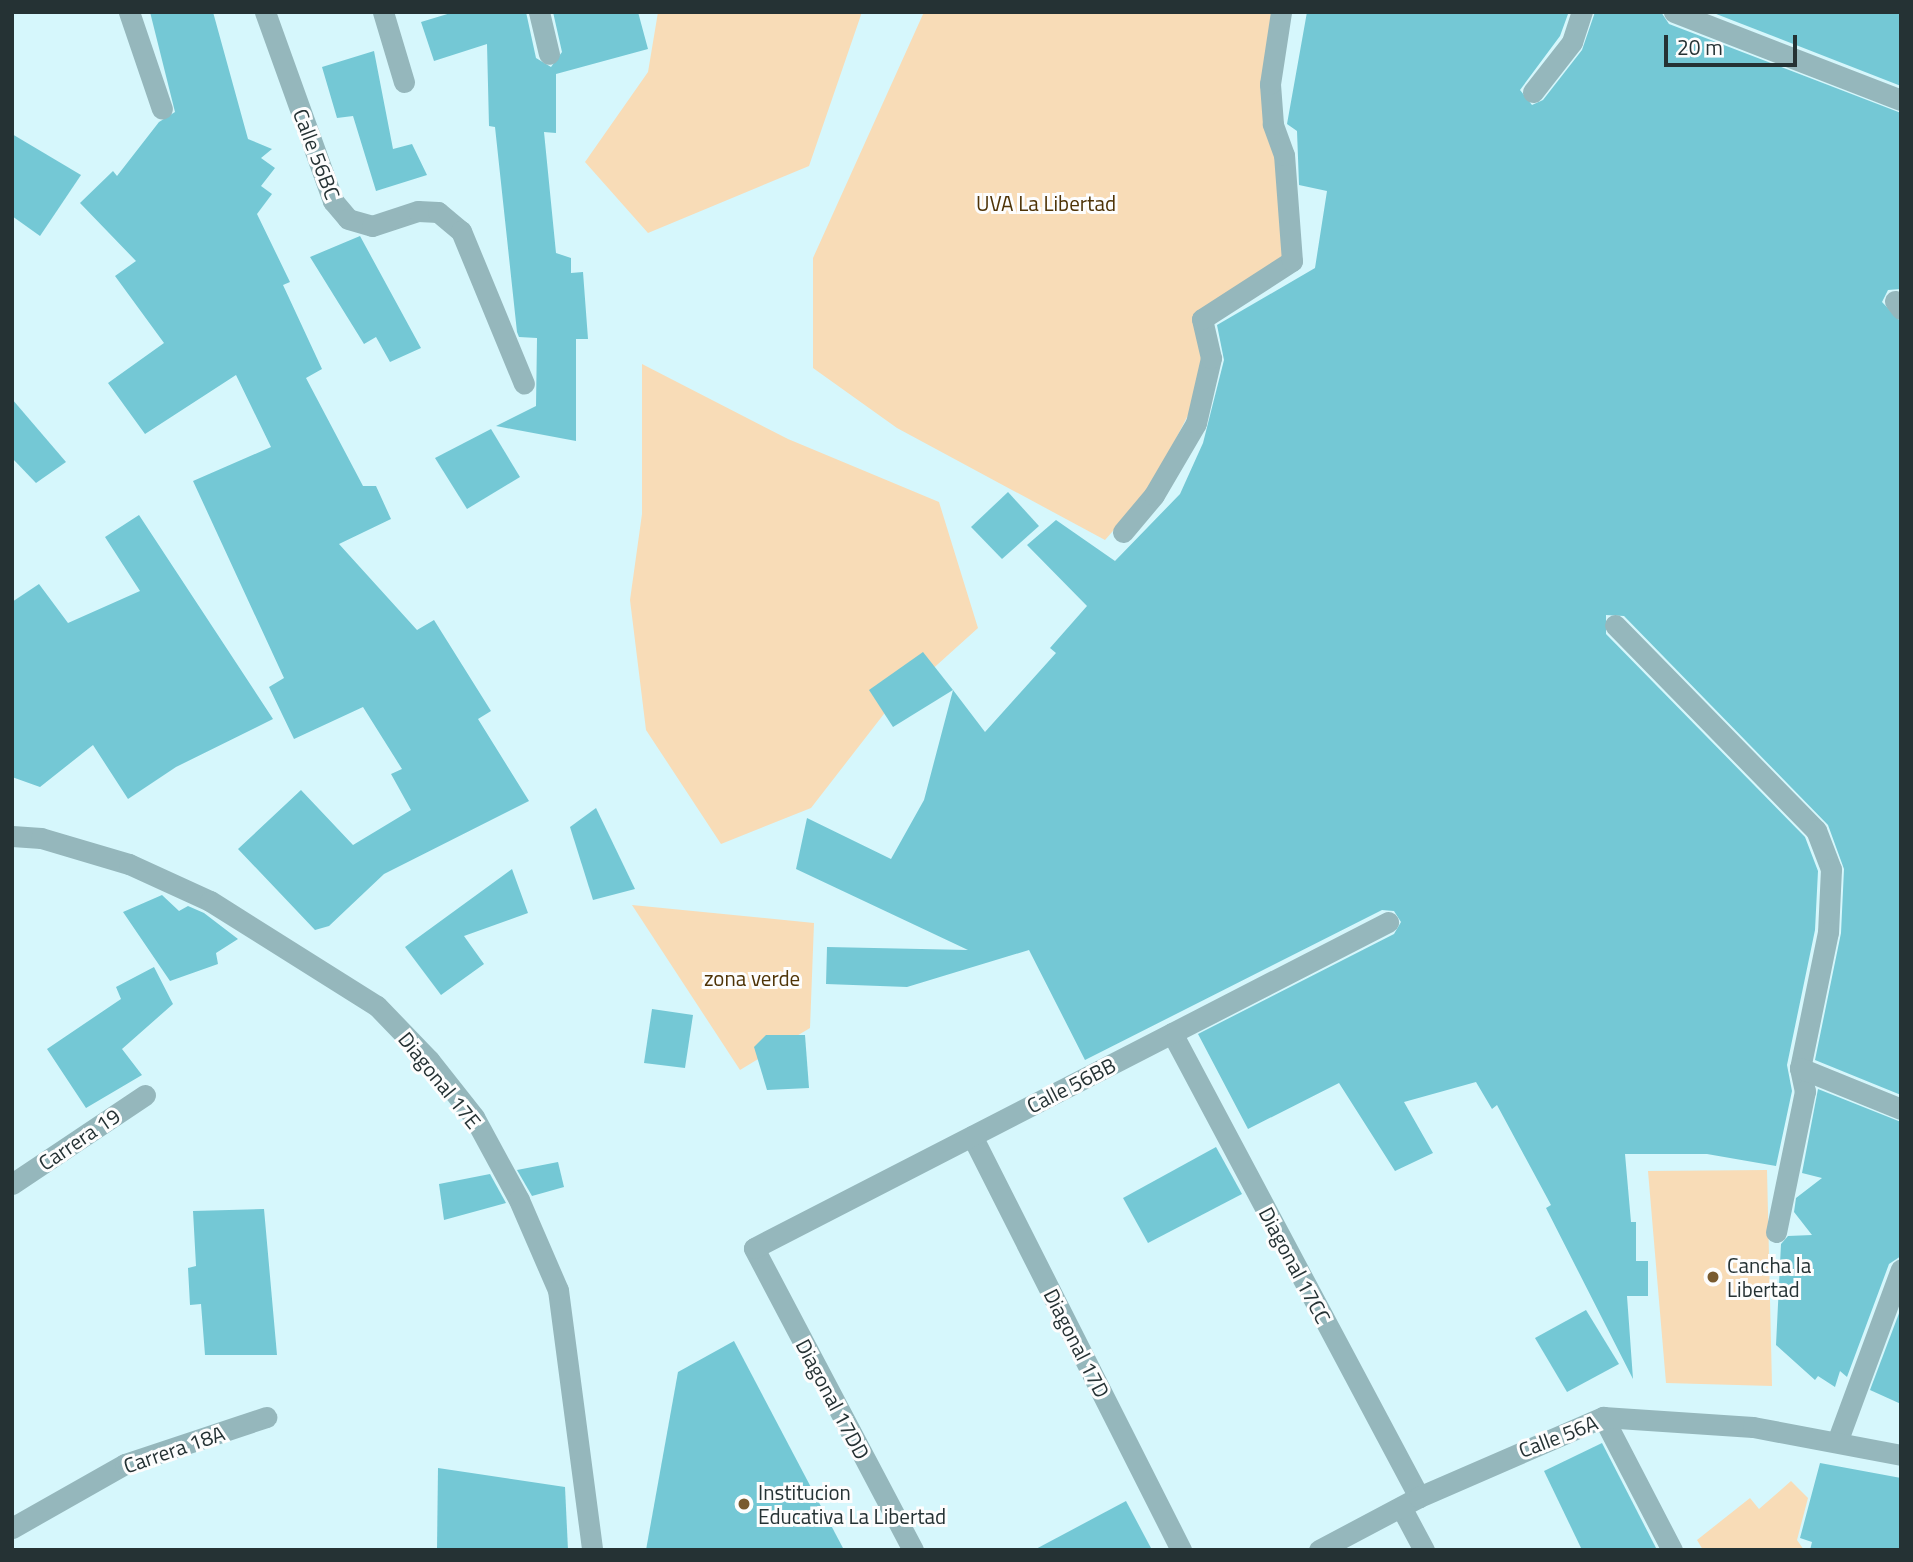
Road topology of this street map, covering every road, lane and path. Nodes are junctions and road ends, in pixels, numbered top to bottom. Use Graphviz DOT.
graph roads {
  1 [pos="129,12"];
  2 [pos="265,12"];
  3 [pos="383,12"];
  4 [pos="539,12"];
  5 [pos="1281,12"];
  6 [pos="1581,12"];
  7 [pos="1674,12"];
  8 [pos="549,54"];
  9 [pos="404,82"];
  10 [pos="1533,92"];
  11 [pos="1901,100"];
  12 [pos="162,109"];
  13 [pos="524,384"];
  14 [pos="1123,532"];
  15 [pos="1615,625"];
  16 [pos="12,836"];
  17 [pos="1388,922"];
  18 [pos="1172,1033"];
  19 [pos="1800,1068"];
  20 [pos="145,1095"];
  21 [pos="1901,1110"];
  22 [pos="972,1136"];
  23 [pos="12,1184"];
  24 [pos="1776,1232"];
  25 [pos="754,1248"];
  26 [pos="1901,1269"];
  27 [pos="266,1417"];
  28 [pos="1603,1417"];
  29 [pos="1837,1443"];
  30 [pos="1901,1455"];
  31 [pos="1410,1502"];
  32 [pos="12,1528"];
  33 [pos="592,1550"];
  34 [pos="913,1550"];
  35 [pos="1181,1550"];
  36 [pos="1319,1550"];
  37 [pos="1424,1550"];
  38 [pos="1672,1550"];
  1 -- 12 [label="street"];
  2 -- 13 [label="street, Calle 56BC"];
  3 -- 9 [label="street"];
  4 -- 8 [label="street"];
  5 -- 14 [label="street"];
  6 -- 10 [label="street"];
  7 -- 11 [label="street"];
  15 -- 19 [label="street"];
  16 -- 33 [label="street, Diagonal 17E"];
  17 -- 18 [label="street, Calle 56BB"];
  18 -- 22 [label="street, Calle 56BB"];
  18 -- 31 [label="street, Diagonal 17CC"];
  19 -- 21 [label="street"];
  19 -- 24 [label="street"];
  20 -- 23 [label="street, Carrera 19"];
  22 -- 25 [label="street, Calle 56BB"];
  22 -- 35 [label="street, Diagonal 17D"];
  25 -- 34 [label="street, Diagonal 17DD"];
  26 -- 29 [label="street"];
  27 -- 32 [label="street, Carrera 18A"];
  28 -- 29 [label="street, Calle 56A"];
  28 -- 31 [label="street, Calle 56A"];
  28 -- 38 [label="street"];
  29 -- 30 [label="street, Calle 56A"];
  31 -- 36 [label="street, Calle 56A"];
  31 -- 37 [label="street, Diagonal 17CC"];
}
